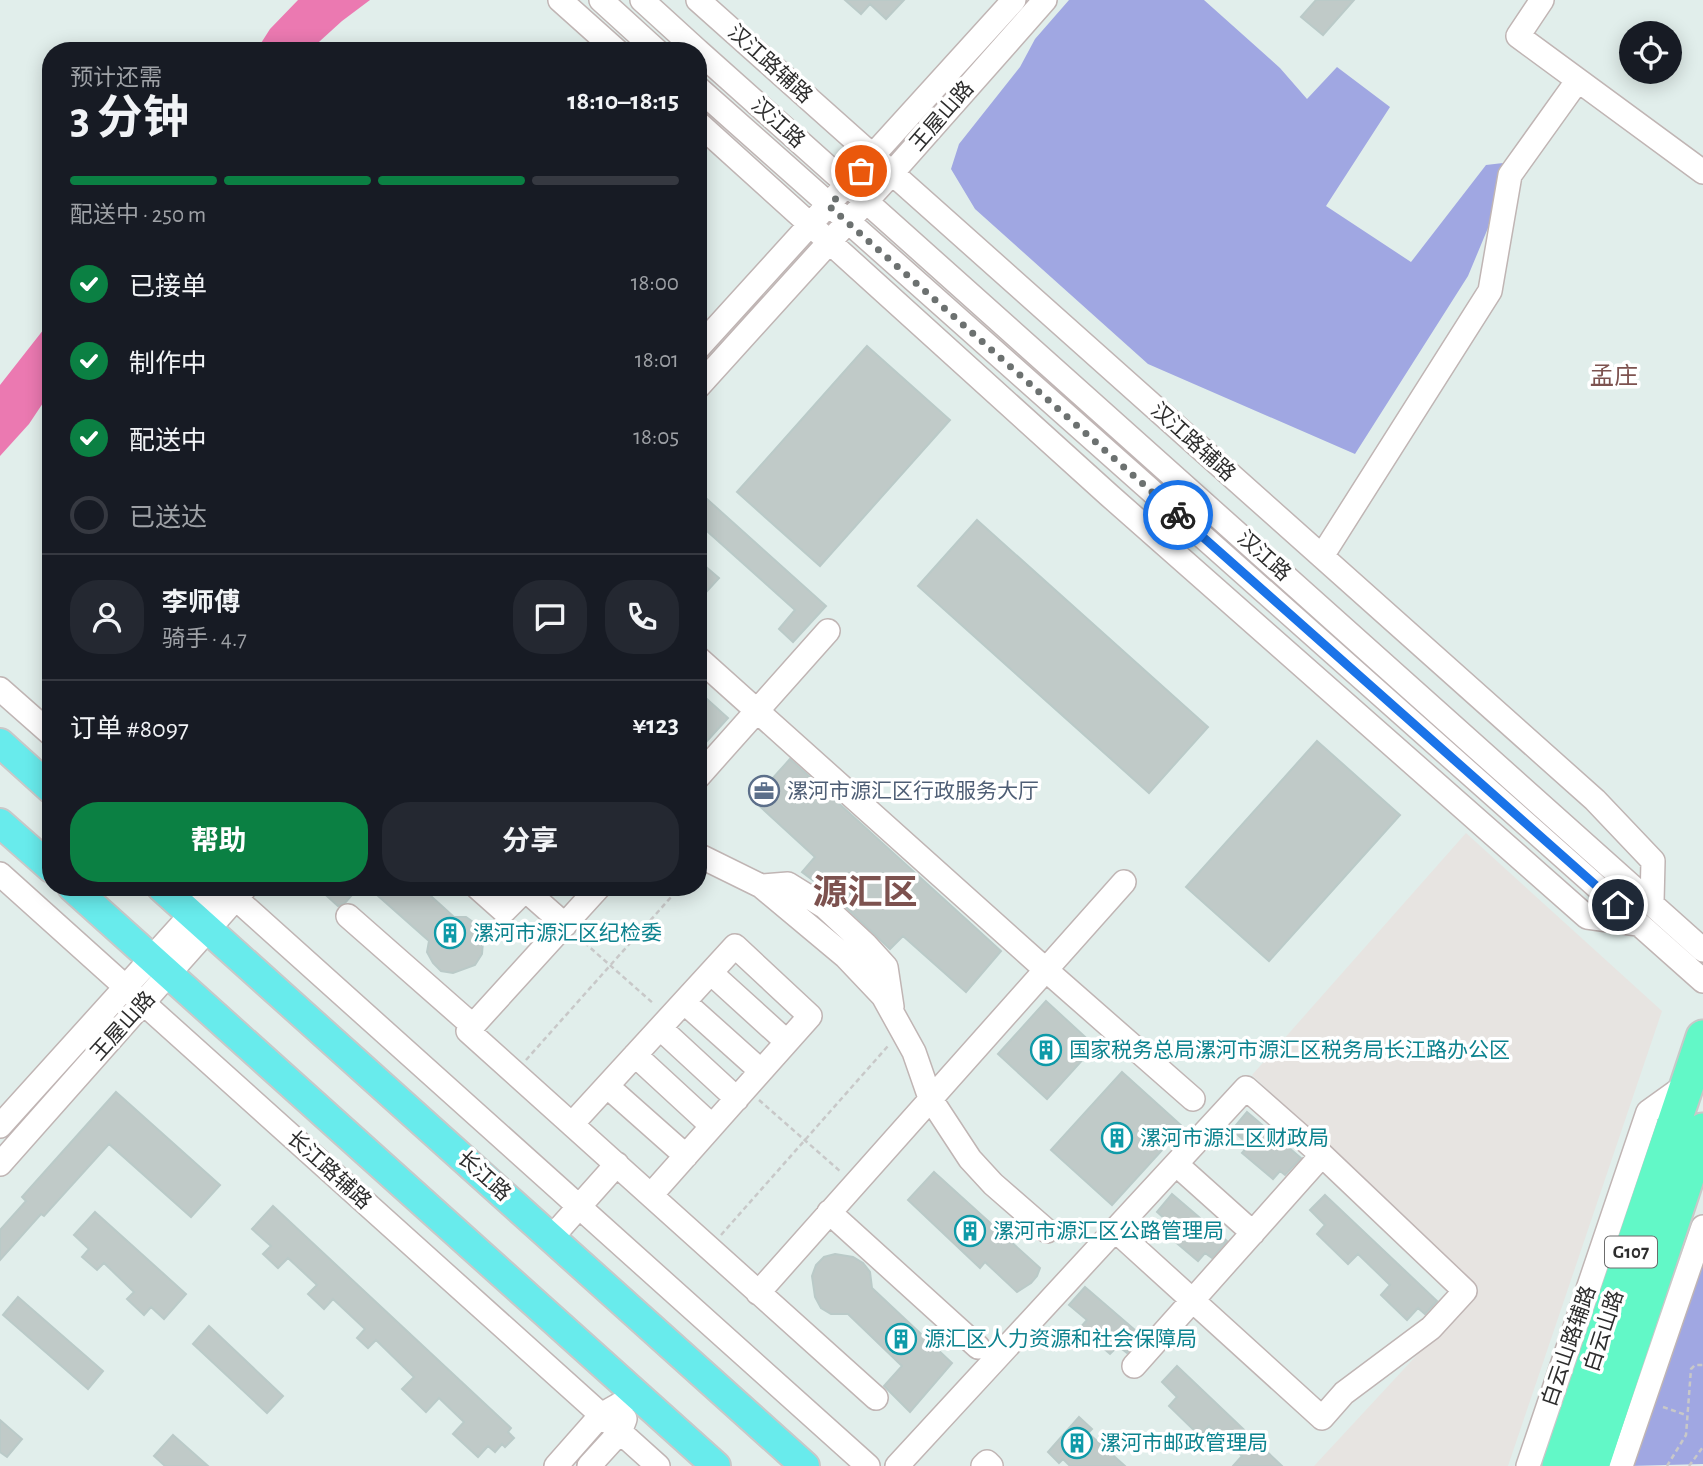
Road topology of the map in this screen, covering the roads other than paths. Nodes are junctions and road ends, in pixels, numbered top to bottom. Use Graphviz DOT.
graph roads {
  1 [pos="560,0"];
  2 [pos="601,0"];
  3 [pos="642,0"];
  4 [pos="698,0"];
  5 [pos="1014,0"];
  6 [pos="1045,0"];
  7 [pos="1542,0"];
  8 [pos="607,42"];
  9 [pos="647,42"];
  10 [pos="688,42"];
  11 [pos="707,59"];
  12 [pos="1578,80"];
  13 [pos="707,96"];
  14 [pos="707,131"];
  15 [pos="874,157"];
  16 [pos="1703,172"];
  17 [pos="892,173"];
  18 [pos="848,186"];
  19 [pos="866,202"];
  20 [pos="829,206"];
  21 [pos="848,223"];
  22 [pos="811,225"];
  23 [pos="830,242"];
  24 [pos="707,338"];
  25 [pos="707,377"];
  26 [pos="1322,556"];
  27 [pos="828,631"];
  28 [pos="707,666"];
  29 [pos="0,689"];
  30 [pos="757,711"];
  31 [pos="42,726"];
  32 [pos="0,743"];
  33 [pos="707,767"];
  34 [pos="42,781"];
  35 [pos="0,823"];
  36 [pos="707,859"];
  37 [pos="42,860"];
  38 [pos="0,874"];
  39 [pos="1124,883"];
  40 [pos="82,896"];
  41 [pos="171,896"];
  42 [pos="224,896"];
  43 [pos="237,896"];
  44 [pos="487,896"];
  45 [pos="517,896"];
  46 [pos="533,896"];
  47 [pos="591,896"];
  48 [pos="1653,902"];
  49 [pos="348,916"];
  50 [pos="200,922"];
  51 [pos="1638,924"];
  52 [pos="565,925"];
  53 [pos="1703,950"];
  54 [pos="161,966"];
  55 [pos="1045,970"];
  56 [pos="711,973"];
  57 [pos="1703,981"];
  58 [pos="126,987"];
  59 [pos="144,1003"];
  60 [pos="671,1016"];
  61 [pos="473,1026"];
  62 [pos="1703,1037"];
  63 [pos="787,1042"];
  64 [pos="635,1055"];
  65 [pos="1687,1084"];
  66 [pos="607,1086"];
  67 [pos="748,1086"];
  68 [pos="930,1098"];
  69 [pos="1194,1099"];
  70 [pos="572,1124"];
  71 [pos="0,1126"];
  72 [pos="712,1126"];
  73 [pos="1702,1136"];
  74 [pos="1322,1155"];
  75 [pos="686,1156"];
  76 [pos="0,1164"];
  77 [pos="617,1164"];
  78 [pos="1176,1164"];
  79 [pos="651,1195"];
  80 [pos="580,1207"];
  81 [pos="829,1212"];
  82 [pos="1703,1227"];
  83 [pos="1115,1230"];
  84 [pos="1047,1231"];
  85 [pos="1253,1233"];
  86 [pos="552,1237"];
  87 [pos="758,1293"];
  88 [pos="1192,1301"];
  89 [pos="978,1347"];
  90 [pos="1134,1366"];
  91 [pos="635,1395"];
  92 [pos="876,1398"];
  93 [pos="601,1415"];
  94 [pos="620,1432"];
  95 [pos="556,1466"];
  96 [pos="589,1466"];
  97 [pos="658,1466"];
  98 [pos="716,1466"];
  99 [pos="805,1466"];
  100 [pos="868,1466"];
  101 [pos="897,1466"];
  102 [pos="983,1466"];
  103 [pos="991,1466"];
  104 [pos="1528,1466"];
  105 [pos="1559,1466"];
  106 [pos="1592,1466"];
  107 [pos="1621,1466"];
  1 -- 8 [label="street"];
  2 -- 9 [label="street"];
  3 -- 10 [label="street, 汉江路"];
  4 -- 15 [label="street, 汉江路辅路"];
  5 -- 15 [label="street, 王屋山路"];
  6 -- 17 [label="street, 王屋山路"];
  7 -- 12 [label="street"];
  11 -- 18 [label="street, 汉江路"];
  12 -- 16 [label="street"];
  12 -- 26 [label="street"];
  13 -- 20 [label="street, 汉江路"];
  14 -- 22 [label="street"];
  15 -- 17 [label="street, 汉江路辅路"];
  15 -- 18 [label="street, 王屋山路"];
  17 -- 19 [label="street, 王屋山路"];
  17 -- 26 [label="street, 汉江路辅路"];
  18 -- 19 [label="street, 汉江路"];
  18 -- 20 [label="street, 王屋山路"];
  19 -- 21 [label="street, 王屋山路"];
  19 -- 48 [label="street, 汉江路"];
  20 -- 21 [label="street, 汉江路"];
  20 -- 22 [label="street, 王屋山路"];
  21 -- 23 [label="street, 王屋山路"];
  21 -- 51 [label="street, 汉江路"];
  22 -- 23 [label="street"];
  22 -- 24 [label="street, 王屋山路"];
  23 -- 25 [label="street, 王屋山路"];
  23 -- 51 [label="street"];
  26 -- 48 [label="street, 汉江路辅路"];
  27 -- 30 [label="street"];
  28 -- 30 [label="street"];
  29 -- 31 [label="street"];
  30 -- 33 [label="street"];
  30 -- 55 [label="street"];
  32 -- 34 [label="main road"];
  35 -- 37 [label="main road"];
  36 -- 68 [label="street"];
  38 -- 58 [label="street, 长江路辅路"];
  39 -- 55 [label="street"];
  40 -- 54 [label="main road"];
  41 -- 50 [label="main road, 长江路"];
  42 -- 50 [label="street, 王屋山路"];
  43 -- 80 [label="street"];
  44 -- 45 [label="street"];
  46 -- 52 [label="street"];
  47 -- 52 [label="street"];
  48 -- 53 [label="street, 汉江路"];
  49 -- 61 [label="street"];
  50 -- 54 [label="street, 王屋山路"];
  50 -- 86 [label="main road, 长江路"];
  51 -- 57 [label="street, 汉江路"];
  52 -- 61 [label="street"];
  54 -- 58 [label="street, 王屋山路"];
  54 -- 59 [label="street, 王屋山路"];
  54 -- 91 [label="main road"];
  55 -- 68 [label="street"];
  55 -- 69 [label="street"];
  56 -- 60 [label="street"];
  56 -- 63 [label="street"];
  56 -- 63 [label="street"];
  58 -- 59 [label="street, 长江路辅路"];
  58 -- 71 [label="street, 王屋山路"];
  59 -- 76 [label="street, 王屋山路"];
  59 -- 93 [label="street, 长江路辅路"];
  60 -- 64 [label="street"];
  60 -- 67 [label="street"];
  60 -- 67 [label="street"];
  61 -- 70 [label="street"];
  62 -- 65 [label="highway, 白云山路 / G107"];
  63 -- 67 [label="street"];
  64 -- 66 [label="street"];
  64 -- 72 [label="street"];
  65 -- 104 [label="street, 白云山路辅路"];
  65 -- 105 [label="highway, 白云山路 / G107"];
  66 -- 70 [label="street"];
  66 -- 75 [label="street"];
  67 -- 72 [label="street"];
  68 -- 81 [label="street"];
  68 -- 84 [label="street"];
  70 -- 77 [label="street"];
  72 -- 75 [label="street"];
  73 -- 106 [label="highway, 白云山路 / G107"];
  74 -- 78 [label="street"];
  74 -- 85 [label="street"];
  74 -- 88 [label="street"];
  75 -- 79 [label="street"];
  77 -- 79 [label="street"];
  77 -- 80 [label="street"];
  78 -- 83 [label="street"];
  78 -- 85 [label="street"];
  79 -- 87 [label="street"];
  80 -- 86 [label="street"];
  80 -- 100 [label="street"];
  81 -- 87 [label="street"];
  81 -- 89 [label="street"];
  82 -- 107 [label="street"];
  83 -- 88 [label="street"];
  83 -- 101 [label="street"];
  85 -- 88 [label="street"];
  86 -- 99 [label="main road, 长江路"];
  87 -- 92 [label="street"];
  88 -- 90 [label="street"];
  91 -- 93 [label="street"];
  91 -- 94 [label="street"];
  91 -- 98 [label="main road"];
  93 -- 94 [label="street, 长江路辅路"];
  93 -- 95 [label="street"];
  94 -- 96 [label="street"];
  94 -- 97 [label="street, 长江路辅路"];
  102 -- 103 [label="street"];
}
